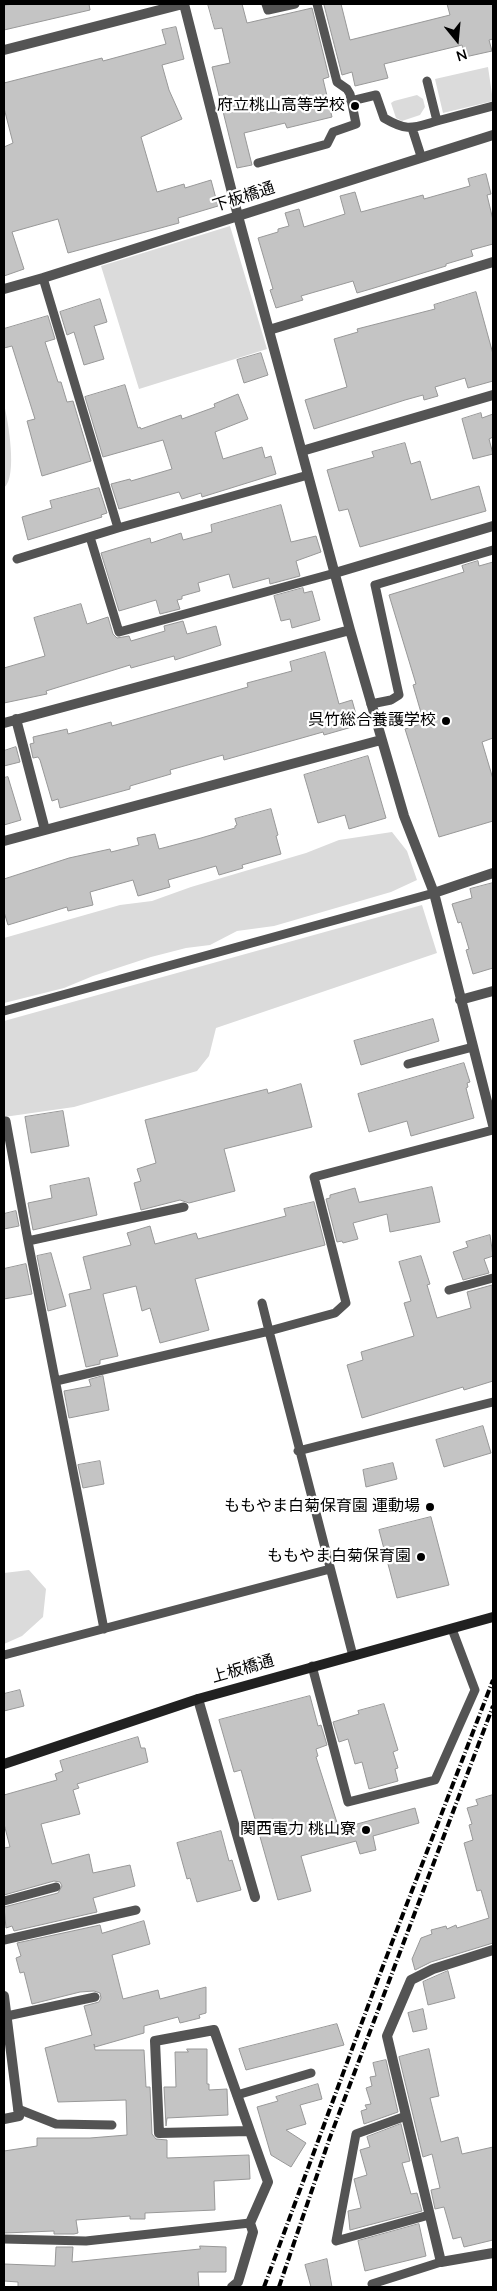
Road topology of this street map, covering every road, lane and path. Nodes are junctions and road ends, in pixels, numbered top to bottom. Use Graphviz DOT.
graph roads {
  1 [pos="184,4"];
  2 [pos="266,4"];
  3 [pos="296,4"];
  4 [pos="317,4"];
  5 [pos="4,50"];
  6 [pos="427,81"];
  7 [pos="351,101"];
  8 [pos="493,106"];
  9 [pos="437,121"];
  10 [pos="412,128"];
  11 [pos="493,135"];
  12 [pos="421,156"];
  13 [pos="258,163"];
  14 [pos="238,216"];
  15 [pos="493,262"];
  16 [pos="43,278"];
  17 [pos="4,289"];
  18 [pos="269,330"];
  19 [pos="493,395"];
  20 [pos="302,451"];
  21 [pos="308,475"];
  22 [pos="493,526"];
  23 [pos="118,528"];
  24 [pos="90,537"];
  25 [pos="493,550"];
  26 [pos="17,559"];
  27 [pos="335,573"];
  28 [pos="350,630"];
  29 [pos="371,704"];
  30 [pos="16,719"];
  31 [pos="4,723"];
  32 [pos="381,740"];
  33 [pos="45,830"];
  34 [pos="4,841"];
  35 [pos="493,873"];
  36 [pos="434,893"];
  37 [pos="493,991"];
  38 [pos="460,1000"];
  39 [pos="4,1011"];
  40 [pos="473,1047"];
  41 [pos="408,1064"];
  42 [pos="6,1121"];
  43 [pos="493,1124"];
  44 [pos="493,1130"];
  45 [pos="184,1207"];
  46 [pos="28,1240"];
  47 [pos="493,1278"];
  48 [pos="449,1290"];
  49 [pos="262,1304"];
  50 [pos="269,1331"];
  51 [pos="56,1381"];
  52 [pos="493,1402"];
  53 [pos="298,1451"];
  54 [pos="330,1570"];
  55 [pos="493,1617"];
  56 [pos="104,1629"];
  57 [pos="452,1629"];
  58 [pos="4,1655"];
  59 [pos="353,1656"];
  60 [pos="312,1666"];
  61 [pos="198,1699"];
  62 [pos="4,1764"];
  63 [pos="56,1887"];
  64 [pos="256,1897"];
  65 [pos="4,1901"];
  66 [pos="136,1910"];
  67 [pos="4,1940"];
  68 [pos="493,1950"];
  69 [pos="95,1997"];
  70 [pos="4,1998"];
  71 [pos="6,2016"];
  72 [pos="312,2073"];
  73 [pos="237,2095"];
  74 [pos="18,2109"];
  75 [pos="406,2116"];
  76 [pos="4,2119"];
  77 [pos="112,2125"];
  78 [pos="250,2131"];
  79 [pos="430,2215"];
  80 [pos="250,2223"];
  81 [pos="4,2238"];
  82 [pos="493,2252"];
  83 [pos="440,2262"];
  84 [pos="372,2284"];
  85 [pos="232,2287"];
  1 -- 5 [label="street"];
  1 -- 14 [label="street"];
  2 -- 3 [label="lane"];
  4 -- 7 [label="lane"];
  6 -- 9 [label="lane"];
  7 -- 10 [label="lane"];
  7 -- 13 [label="lane"];
  8 -- 9 [label="lane"];
  9 -- 10 [label="lane"];
  10 -- 12 [label="lane"];
  11 -- 12 [label="street, 下板橋通"];
  12 -- 14 [label="street, 下板橋通"];
  14 -- 16 [label="street, 下板橋通"];
  14 -- 18 [label="street"];
  15 -- 18 [label="street"];
  16 -- 17 [label="street, 下板橋通"];
  16 -- 23 [label="lane"];
  18 -- 20 [label="street"];
  19 -- 20 [label="street"];
  20 -- 21 [label="street"];
  21 -- 23 [label="lane"];
  21 -- 27 [label="street"];
  22 -- 27 [label="street"];
  23 -- 24 [label="lane"];
  24 -- 26 [label="lane"];
  24 -- 27 [label="lane"];
  25 -- 29 [label="lane"];
  27 -- 28 [label="street"];
  28 -- 29 [label="street"];
  28 -- 30 [label="street"];
  29 -- 32 [label="street"];
  30 -- 31 [label="street"];
  30 -- 33 [label="street"];
  32 -- 33 [label="street"];
  32 -- 36 [label="street"];
  33 -- 34 [label="street"];
  35 -- 36 [label="street"];
  36 -- 38 [label="street"];
  36 -- 39 [label="lane"];
  37 -- 38 [label="street"];
  38 -- 40 [label="street"];
  40 -- 41 [label="lane"];
  40 -- 43 [label="street"];
  42 -- 46 [label="lane"];
  44 -- 50 [label="lane"];
  45 -- 46 [label="lane"];
  46 -- 51 [label="lane"];
  47 -- 48 [label="lane"];
  49 -- 50 [label="lane"];
  50 -- 51 [label="lane"];
  50 -- 53 [label="lane"];
  51 -- 56 [label="lane"];
  52 -- 53 [label="lane"];
  53 -- 54 [label="lane"];
  54 -- 56 [label="lane"];
  54 -- 59 [label="lane"];
  55 -- 57 [label="street, 上板橋通"];
  56 -- 58 [label="lane"];
  57 -- 59 [label="street, 上板橋通"];
  57 -- 60 [label="lane"];
  59 -- 60 [label="street, 上板橋通"];
  60 -- 61 [label="street, 上板橋通"];
  61 -- 62 [label="street, 上板橋通"];
  61 -- 64 [label="street"];
  63 -- 65 [label="lane"];
  66 -- 67 [label="lane"];
  68 -- 75 [label="street"];
  69 -- 71 [label="lane"];
  70 -- 71 [label="street"];
  71 -- 74 [label="street"];
  72 -- 73 [label="lane"];
  73 -- 78 [label="street"];
  73 -- 78 [label="street"];
  74 -- 76 [label="street"];
  74 -- 77 [label="lane"];
  75 -- 79 [label="street"];
  75 -- 79 [label="lane"];
  78 -- 80 [label="street"];
  79 -- 83 [label="street"];
  80 -- 81 [label="lane"];
  80 -- 85 [label="street"];
  82 -- 83 [label="street"];
  83 -- 84 [label="lane"];
}
